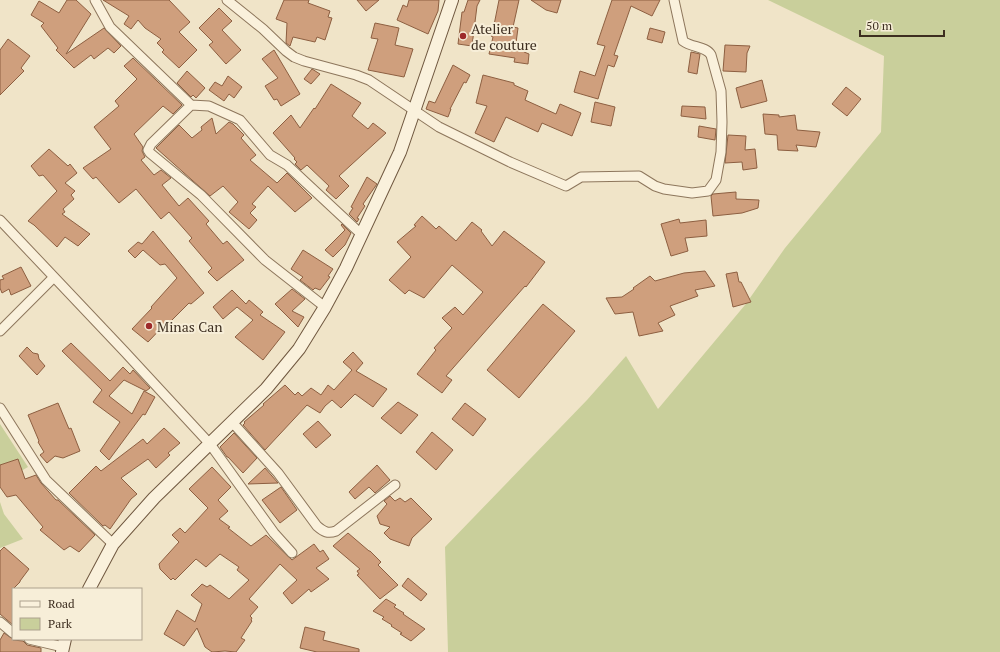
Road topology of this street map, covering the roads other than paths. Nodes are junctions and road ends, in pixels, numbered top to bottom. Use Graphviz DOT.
graph roads {
  1 [pos="95,0"];
  2 [pos="227,0"];
  3 [pos="452,0"];
  4 [pos="674,0"];
  5 [pos="190,105"];
  6 [pos="415,111"];
  7 [pos="0,220"];
  8 [pos="361,234"];
  9 [pos="54,277"];
  10 [pos="325,307"];
  11 [pos="0,331"];
  12 [pos="0,408"];
  13 [pos="232,422"];
  14 [pos="210,444"];
  15 [pos="395,485"];
  16 [pos="113,544"];
  17 [pos="292,553"];
  18 [pos="90,588"];
  19 [pos="0,622"];
  20 [pos="12,632"];
  21 [pos="34,640"];
  22 [pos="64,646"];
  1 -- 5 [label="street"];
  2 -- 6 [label="street"];
  3 -- 6 [label="main road"];
  4 -- 6 [label="street"];
  5 -- 8 [label="street"];
  5 -- 10 [label="street"];
  6 -- 8 [label="main road"];
  7 -- 9 [label="street"];
  8 -- 10 [label="main road"];
  9 -- 11 [label="street"];
  9 -- 14 [label="street"];
  10 -- 13 [label="main road"];
  12 -- 16 [label="street"];
  13 -- 14 [label="main road"];
  13 -- 15 [label="street"];
  14 -- 16 [label="main road"];
  14 -- 17 [label="street"];
  16 -- 18 [label="main road"];
  19 -- 20 [label="street"];
  21 -- 22 [label="street"];
}
